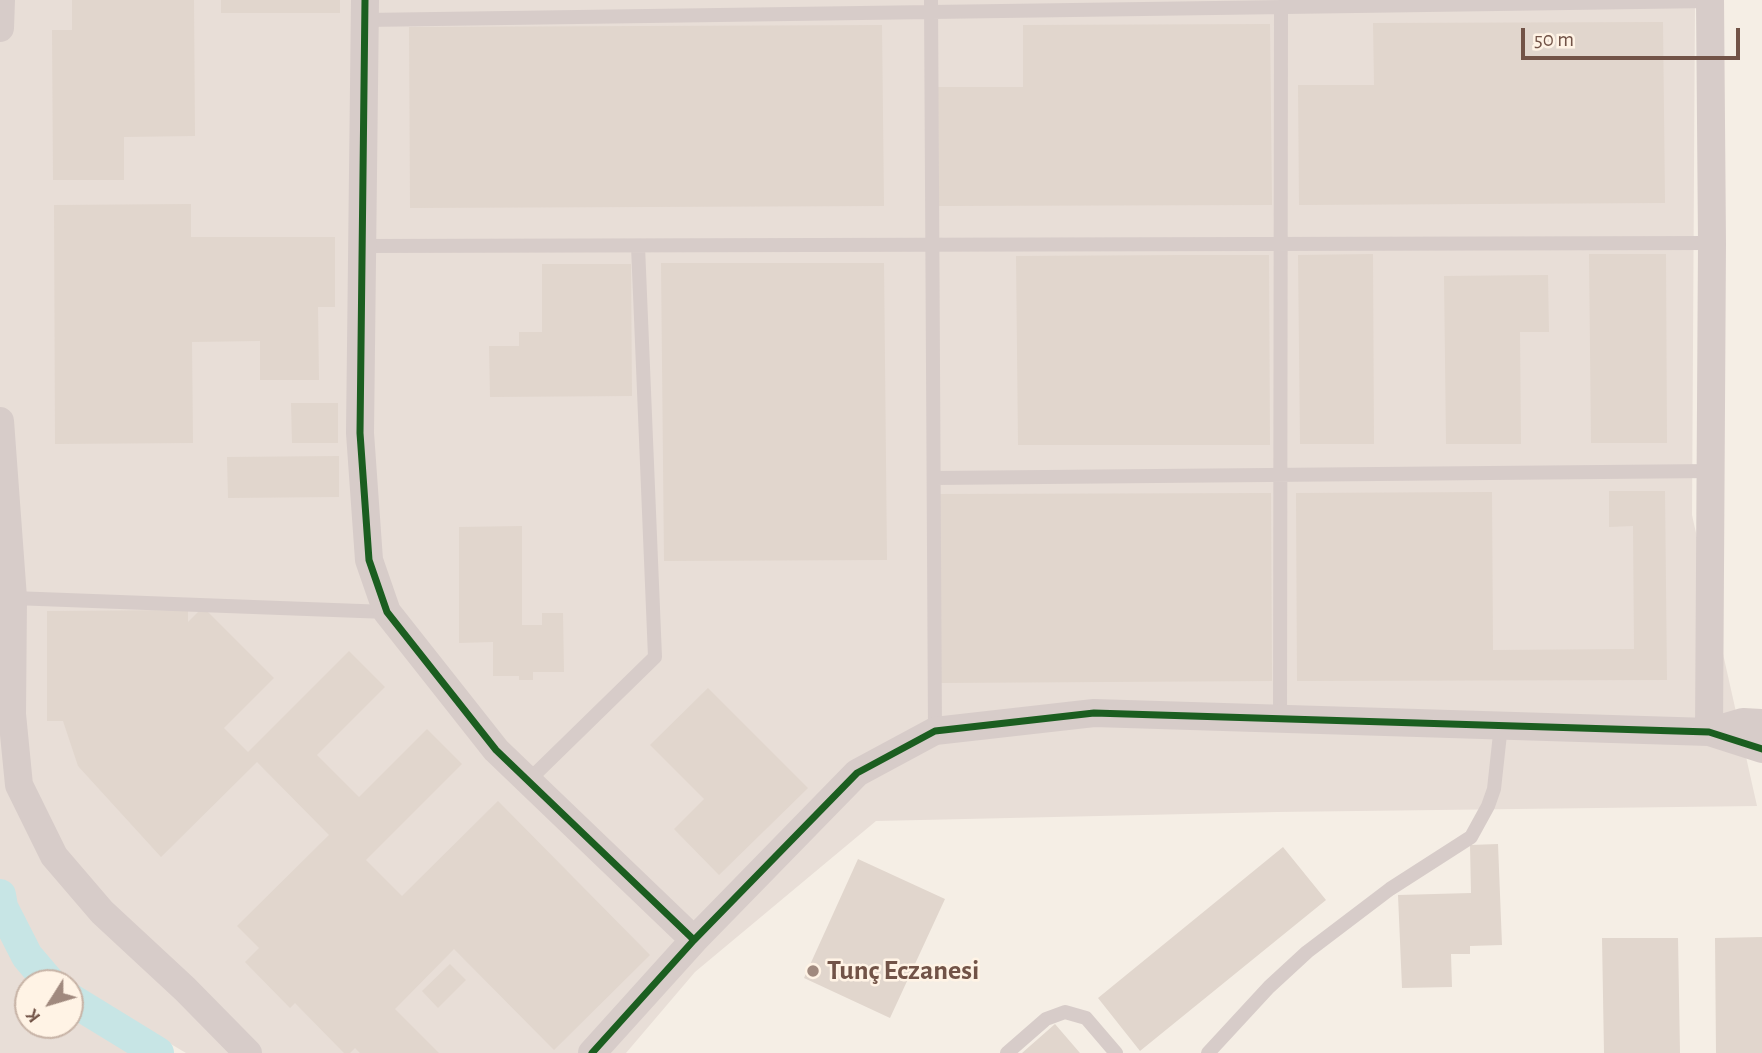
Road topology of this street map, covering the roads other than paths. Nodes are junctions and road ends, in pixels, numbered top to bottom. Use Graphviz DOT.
graph roads {
  1 [pos="1,0"];
  2 [pos="1710,0"];
  3 [pos="931,6"];
  4 [pos="1281,7"];
  5 [pos="365,10"];
  6 [pos="0,27"];
  7 [pos="1712,243"];
  8 [pos="1280,244"];
  9 [pos="933,245"];
  10 [pos="362,246"];
  11 [pos="638,246"];
  12 [pos="0,421"];
  13 [pos="1712,471"];
  14 [pos="1280,475"];
  15 [pos="934,478"];
  16 [pos="13,598"];
  17 [pos="387,612"];
  18 [pos="1280,719"];
  19 [pos="1762,723"];
  20 [pos="1501,725"];
  21 [pos="935,731"];
  22 [pos="1709,732"];
  23 [pos="1762,749"];
  24 [pos="528,781"];
  25 [pos="694,940"];
  26 [pos="248,1053"];
  27 [pos="592,1053"];
  28 [pos="1007,1053"];
  29 [pos="1116,1053"];
  30 [pos="1208,1053"];
  1 -- 6 [label="street"];
  2 -- 4 [label="lane"];
  2 -- 7 [label="street"];
  3 -- 4 [label="lane"];
  3 -- 5 [label="lane"];
  3 -- 9 [label="lane"];
  4 -- 8 [label="lane"];
  5 -- 10 [label="street"];
  7 -- 8 [label="lane"];
  7 -- 13 [label="street"];
  8 -- 9 [label="lane"];
  8 -- 14 [label="lane"];
  9 -- 11 [label="lane"];
  9 -- 15 [label="lane"];
  10 -- 11 [label="lane"];
  10 -- 17 [label="street"];
  11 -- 24 [label="lane"];
  12 -- 16 [label="street"];
  13 -- 14 [label="lane"];
  13 -- 22 [label="street"];
  14 -- 15 [label="lane"];
  14 -- 18 [label="lane"];
  15 -- 21 [label="lane"];
  16 -- 17 [label="lane"];
  16 -- 26 [label="street"];
  17 -- 24 [label="street"];
  18 -- 20 [label="street"];
  18 -- 21 [label="street"];
  19 -- 22 [label="street"];
  20 -- 22 [label="street"];
  20 -- 30 [label="lane"];
  21 -- 25 [label="street"];
  22 -- 23 [label="street"];
  24 -- 25 [label="street"];
  25 -- 27 [label="street"];
  28 -- 29 [label="lane"];
}
